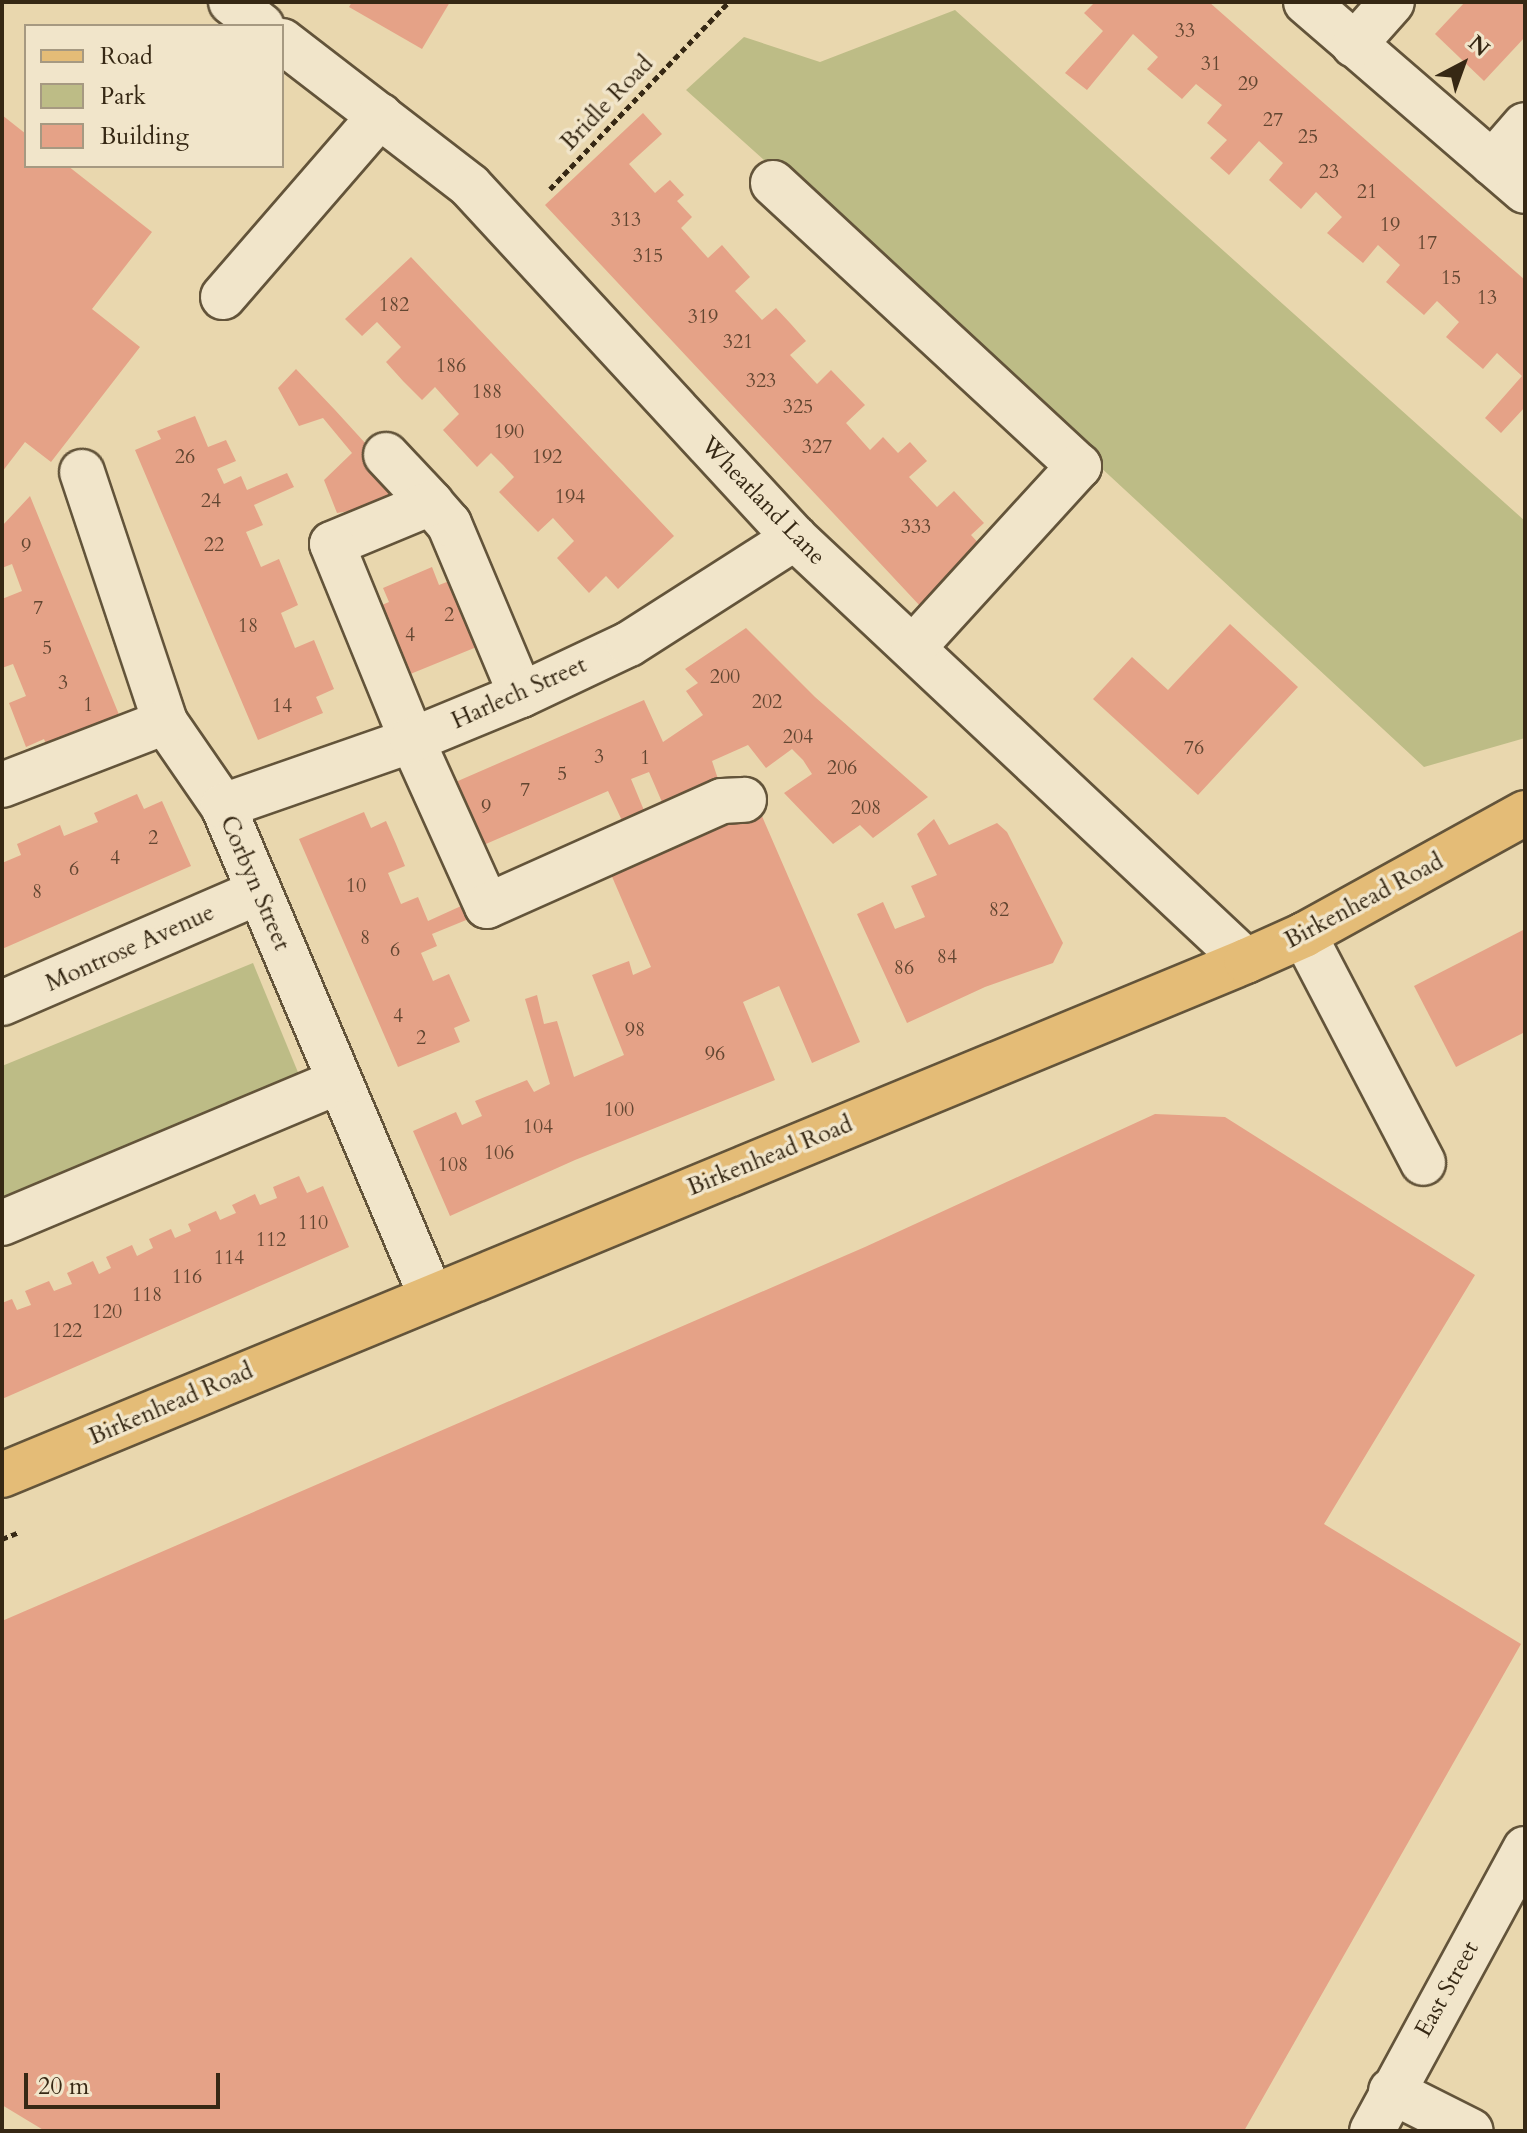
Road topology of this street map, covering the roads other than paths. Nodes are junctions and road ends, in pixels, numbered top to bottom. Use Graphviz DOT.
graph roads {
  1 [pos="231,2"];
  2 [pos="1306,2"];
  3 [pos="1392,2"];
  4 [pos="259,24"];
  5 [pos="284,43"];
  6 [pos="1354,45"];
  7 [pos="380,116"];
  8 [pos="1525,125"];
  9 [pos="1492,163"];
  10 [pos="773,183"];
  11 [pos="1525,191"];
  12 [pos="223,297"];
  13 [pos="386,455"];
  14 [pos="82,472"];
  15 [pos="431,503"];
  16 [pos="795,538"];
  17 [pos="913,648"];
  18 [pos="521,695"];
  19 [pos="165,722"];
  20 [pos="412,740"];
  21 [pos="2,785"];
  22 [pos="744,800"];
  23 [pos="223,806"];
  24 [pos="1525,813"];
  25 [pos="259,892"];
  26 [pos="1304,935"];
  27 [pos="1246,961"];
  28 [pos="2,1003"];
  29 [pos="339,1081"];
  30 [pos="1423,1163"];
  31 [pos="2,1223"];
  32 [pos="431,1296"];
  33 [pos="2,1475"];
  34 [pos="1525,1849"];
  35 [pos="1391,2091"];
  36 [pos="1372,2131"];
  37 [pos="1471,2131"];
  1 -- 4 [label="street"];
  2 -- 6 [label="street"];
  3 -- 6 [label="street"];
  5 -- 7 [label="street, Wheatland Lane"];
  6 -- 9 [label="street"];
  7 -- 12 [label="street"];
  7 -- 16 [label="street, Wheatland Lane"];
  8 -- 9 [label="street"];
  9 -- 11 [label="street"];
  10 -- 17 [label="street"];
  13 -- 15 [label="street"];
  14 -- 19 [label="street, Corbyn Street"];
  15 -- 18 [label="street"];
  15 -- 20 [label="street"];
  16 -- 17 [label="street, Wheatland Lane"];
  16 -- 18 [label="street, Harlech Street"];
  17 -- 27 [label="street, Wheatland Lane"];
  18 -- 20 [label="street, Harlech Street"];
  19 -- 21 [label="street"];
  19 -- 23 [label="street, Corbyn Street"];
  20 -- 22 [label="street"];
  20 -- 23 [label="street, Harlech Street"];
  23 -- 25 [label="street, Corbyn Street"];
  24 -- 26 [label="main road, Birkenhead Road"];
  25 -- 28 [label="street, Montrose Avenue"];
  25 -- 29 [label="street, Corbyn Street"];
  26 -- 27 [label="main road, Birkenhead Road"];
  26 -- 30 [label="street"];
  27 -- 32 [label="main road, Birkenhead Road"];
  29 -- 31 [label="street"];
  29 -- 32 [label="street, Corbyn Street"];
  32 -- 33 [label="main road, Birkenhead Road"];
  34 -- 35 [label="street, East Street"];
  35 -- 36 [label="street, East Street"];
  35 -- 37 [label="street"];
}
